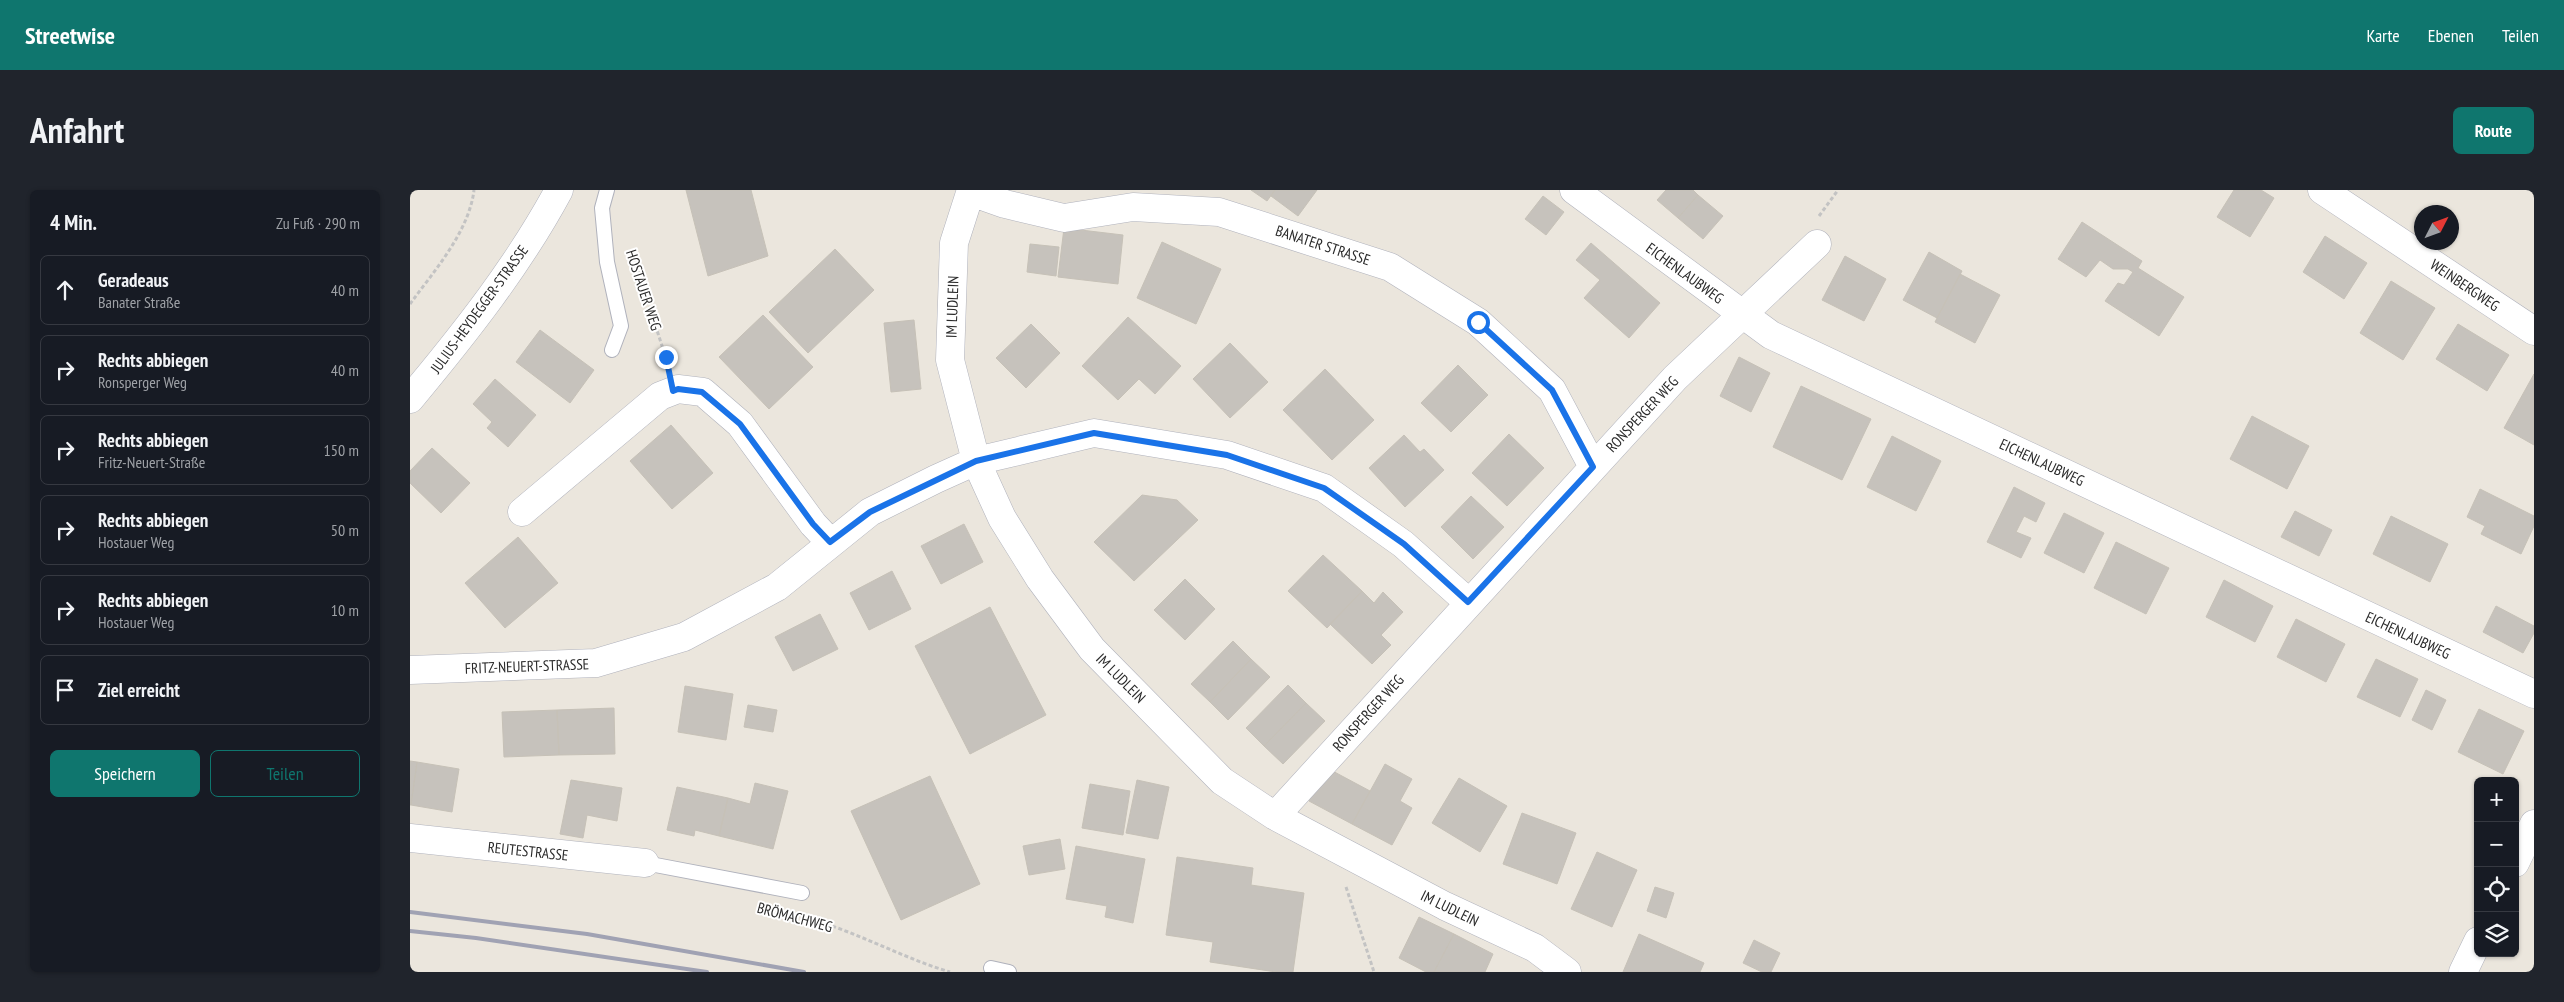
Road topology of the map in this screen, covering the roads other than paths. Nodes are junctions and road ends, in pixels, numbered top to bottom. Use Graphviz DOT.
graph roads {
  1 [pos="559,190"];
  2 [pos="607,190"];
  3 [pos="1574,190"];
  4 [pos="2322,190"];
  5 [pos="971,191"];
  6 [pos="1817,244"];
  7 [pos="1744,316"];
  8 [pos="2534,331"];
  9 [pos="612,350"];
  10 [pos="410,399"];
  11 [pos="976,461"];
  12 [pos="1593,467"];
  13 [pos="522,512"];
  14 [pos="830,542"];
  15 [pos="1468,602"];
  16 [pos="410,670"];
  17 [pos="2534,694"];
  18 [pos="1275,816"];
  19 [pos="2534,824"];
  20 [pos="410,838"];
  21 [pos="2519,855"];
  22 [pos="645,863"];
  23 [pos="802,893"];
  24 [pos="2474,949"];
  25 [pos="991,968"];
  26 [pos="1010,972"];
  27 [pos="1567,972"];
  28 [pos="2463,972"];
  1 -- 10 [label="street, JULIUS-HEYDEGGER-STRASSE"];
  2 -- 9 [label="lane, HOSTAUER WEG"];
  3 -- 7 [label="street, EICHENLAUBWEG"];
  4 -- 8 [label="street, WEINBERGWEG"];
  5 -- 11 [label="street, IM LUDLEIN"];
  5 -- 12 [label="street, BANATER STRASSE"];
  6 -- 7 [label="street, RONSPERGER WEG"];
  7 -- 12 [label="street, RONSPERGER WEG"];
  7 -- 17 [label="street, EICHENLAUBWEG"];
  11 -- 14 [label="street, FRITZ-NEUERT-STRASSE"];
  11 -- 15 [label="street, FRITZ-NEUERT-STRASSE"];
  11 -- 18 [label="street, IM LUDLEIN"];
  12 -- 15 [label="street, RONSPERGER WEG"];
  13 -- 14 [label="street"];
  14 -- 16 [label="street, FRITZ-NEUERT-STRASSE"];
  15 -- 18 [label="street, RONSPERGER WEG"];
  18 -- 27 [label="street, IM LUDLEIN"];
  19 -- 21 [label="street"];
  20 -- 22 [label="street, REUTESTRASSE"];
  22 -- 23 [label="lane"];
  24 -- 28 [label="street"];
  25 -- 26 [label="lane"];
}
